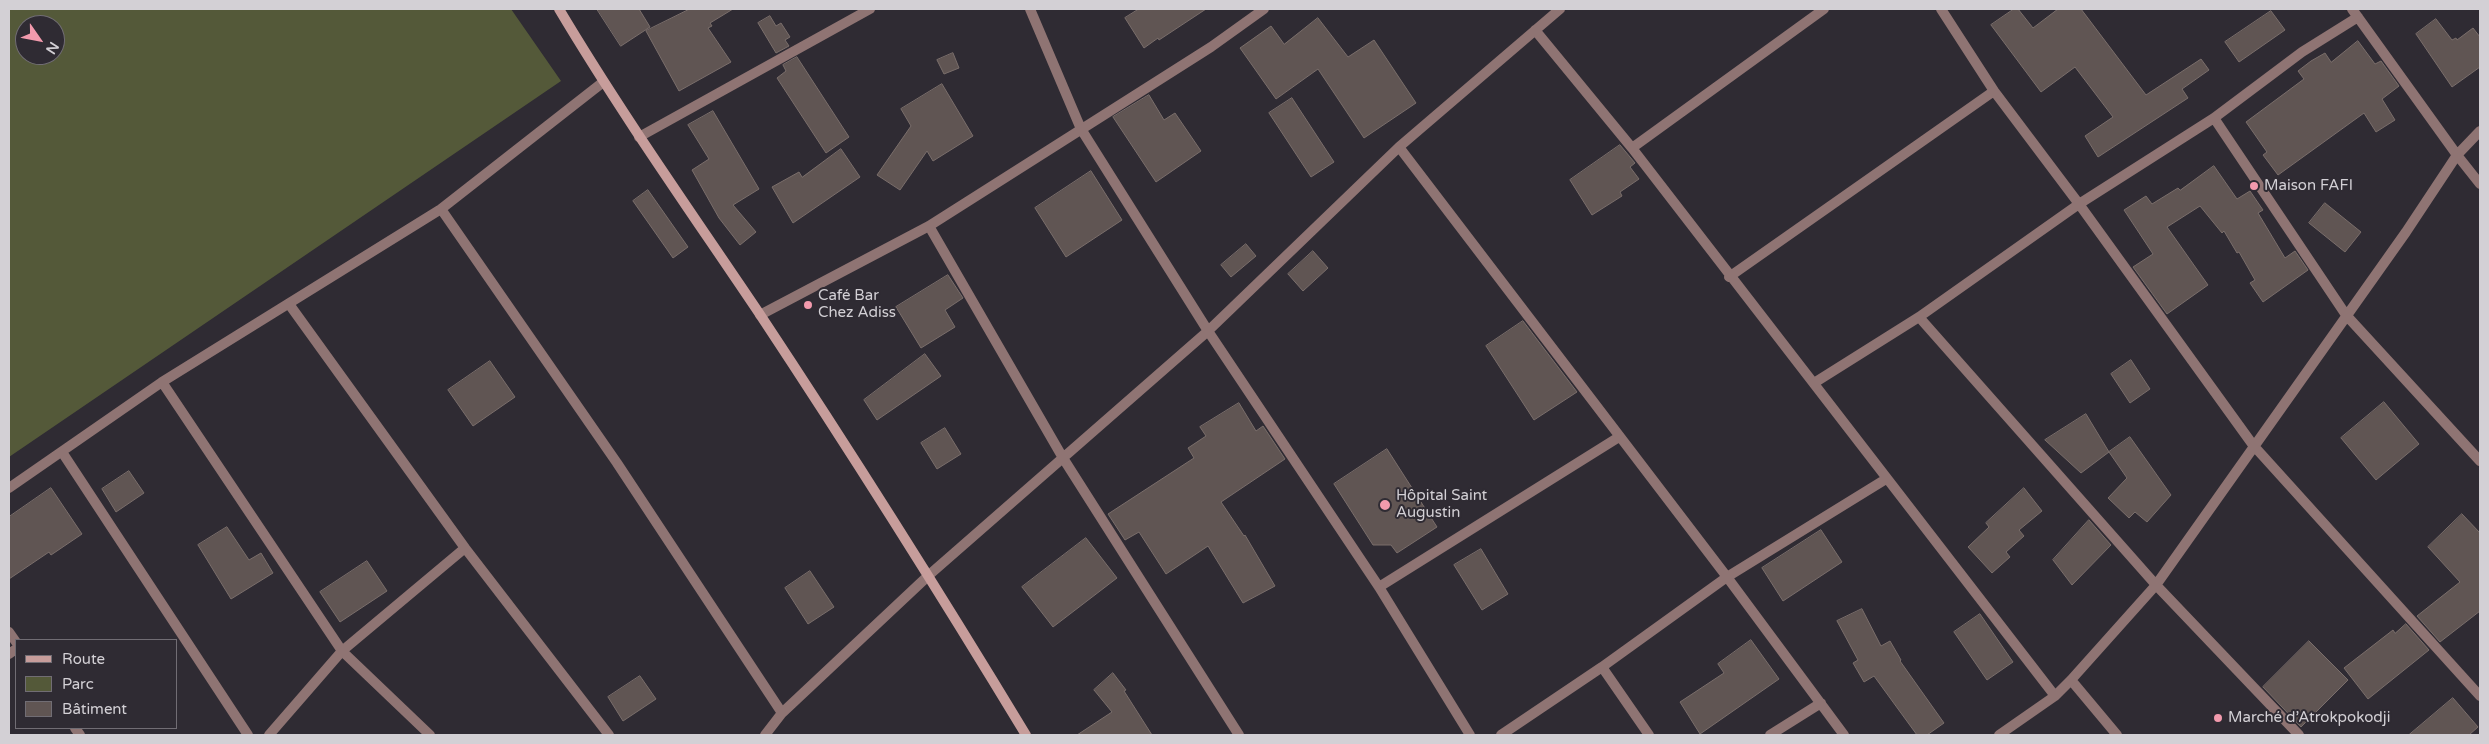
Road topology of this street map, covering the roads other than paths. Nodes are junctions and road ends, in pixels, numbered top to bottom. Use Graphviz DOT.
graph roads {
  1 [pos="558,9"];
  2 [pos="870,9"];
  3 [pos="1030,9"];
  4 [pos="1264,9"];
  5 [pos="1560,9"];
  6 [pos="1824,9"];
  7 [pos="1941,9"];
  8 [pos="2355,13"];
  9 [pos="1535,30"];
  10 [pos="602,83"];
  11 [pos="1994,91"];
  12 [pos="2214,118"];
  13 [pos="1081,129"];
  14 [pos="2480,131"];
  15 [pos="639,137"];
  16 [pos="1399,147"];
  17 [pos="1632,148"];
  18 [pos="2457,155"];
  19 [pos="2480,184"];
  20 [pos="2079,204"];
  21 [pos="441,209"];
  22 [pos="929,226"];
  23 [pos="1729,277"];
  24 [pos="288,304"];
  25 [pos="760,315"];
  26 [pos="2346,315"];
  27 [pos="1919,317"];
  28 [pos="1208,331"];
  29 [pos="162,382"];
  30 [pos="1814,383"];
  31 [pos="1619,437"];
  32 [pos="2253,445"];
  33 [pos="62,452"];
  34 [pos="1063,458"];
  35 [pos="2480,461"];
  36 [pos="1886,479"];
  37 [pos="9,488"];
  38 [pos="464,548"];
  39 [pos="929,575"];
  40 [pos="1727,577"];
  41 [pos="2156,585"];
  42 [pos="1379,587"];
  43 [pos="342,651"];
  44 [pos="1602,667"];
  45 [pos="2071,680"];
  46 [pos="2055,696"];
  47 [pos="2480,696"];
  48 [pos="1821,704"];
  49 [pos="782,713"];
  50 [pos="248,735"];
  51 [pos="269,735"];
  52 [pos="430,735"];
  53 [pos="609,735"];
  54 [pos="765,735"];
  55 [pos="1026,735"];
  56 [pos="1239,735"];
  57 [pos="1470,735"];
  58 [pos="1501,735"];
  59 [pos="1649,735"];
  60 [pos="1770,735"];
  61 [pos="1844,735"];
  62 [pos="1999,735"];
  63 [pos="2117,735"];
  64 [pos="2299,735"];
  1 -- 10 [label="main road"];
  2 -- 15 [label="street"];
  3 -- 13 [label="street"];
  4 -- 13 [label="street"];
  5 -- 9 [label="street"];
  6 -- 17 [label="street"];
  7 -- 11 [label="street"];
  8 -- 12 [label="street"];
  8 -- 18 [label="street"];
  9 -- 16 [label="street"];
  9 -- 17 [label="street"];
  10 -- 15 [label="main road"];
  10 -- 21 [label="street"];
  11 -- 20 [label="street"];
  11 -- 23 [label="street"];
  12 -- 20 [label="street"];
  12 -- 26 [label="street"];
  13 -- 22 [label="street"];
  13 -- 28 [label="street"];
  14 -- 18 [label="street"];
  15 -- 25 [label="main road"];
  16 -- 28 [label="street"];
  16 -- 31 [label="street"];
  17 -- 23 [label="street"];
  18 -- 19 [label="street"];
  18 -- 26 [label="street"];
  20 -- 27 [label="street"];
  20 -- 32 [label="street"];
  21 -- 24 [label="street"];
  21 -- 49 [label="street"];
  22 -- 25 [label="street"];
  22 -- 34 [label="street"];
  23 -- 30 [label="street"];
  24 -- 29 [label="street"];
  24 -- 38 [label="street"];
  25 -- 39 [label="main road"];
  26 -- 32 [label="street"];
  26 -- 35 [label="street"];
  27 -- 30 [label="street"];
  27 -- 41 [label="street"];
  28 -- 34 [label="street"];
  28 -- 42 [label="street"];
  29 -- 33 [label="street"];
  29 -- 43 [label="street"];
  30 -- 36 [label="street"];
  31 -- 40 [label="street"];
  31 -- 42 [label="street"];
  32 -- 41 [label="street"];
  32 -- 47 [label="street"];
  33 -- 37 [label="street"];
  33 -- 50 [label="street"];
  34 -- 39 [label="street"];
  34 -- 56 [label="street"];
  36 -- 40 [label="street"];
  36 -- 46 [label="street"];
  38 -- 43 [label="street"];
  38 -- 53 [label="street"];
  39 -- 49 [label="street"];
  39 -- 55 [label="main road"];
  40 -- 44 [label="street"];
  40 -- 48 [label="street"];
  41 -- 45 [label="street"];
  41 -- 64 [label="street"];
  42 -- 57 [label="street"];
  43 -- 51 [label="street"];
  43 -- 52 [label="street"];
  44 -- 58 [label="street"];
  44 -- 59 [label="street"];
  45 -- 46 [label="street"];
  45 -- 63 [label="street"];
  46 -- 62 [label="street"];
  48 -- 60 [label="street"];
  48 -- 61 [label="street"];
  49 -- 54 [label="street"];
}
